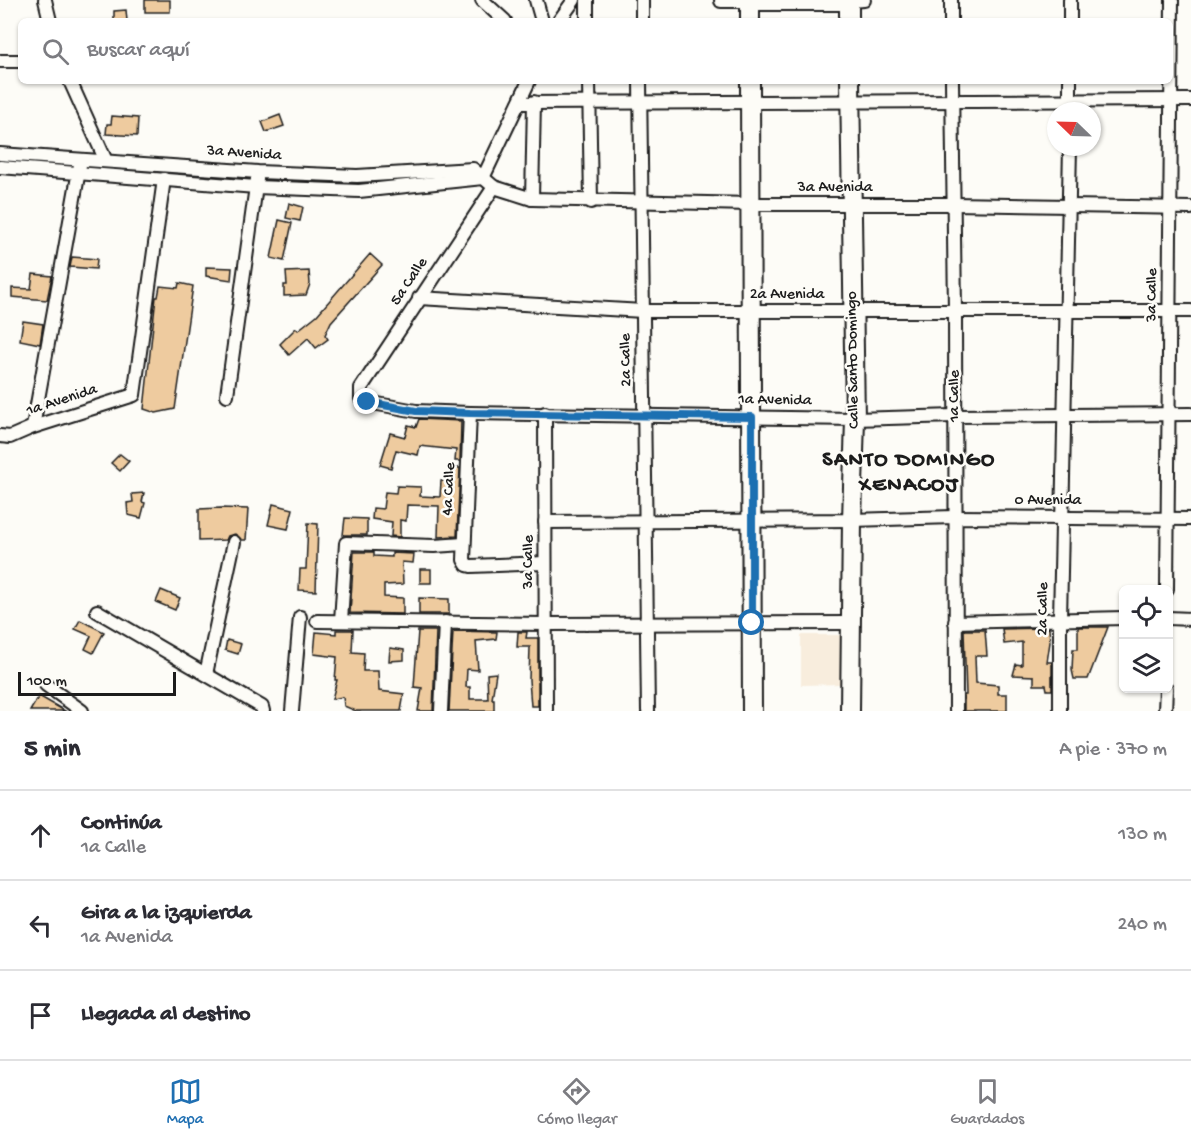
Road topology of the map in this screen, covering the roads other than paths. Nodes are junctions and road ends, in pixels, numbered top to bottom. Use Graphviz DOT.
graph roads {
  1 [pos="45,0"];
  2 [pos="482,0"];
  3 [pos="536,0"];
  4 [pos="573,0"];
  5 [pos="586,0"];
  6 [pos="642,0"];
  7 [pos="849,0"];
  8 [pos="864,0"];
  9 [pos="951,0"];
  10 [pos="1070,0"];
  11 [pos="1172,0"];
  12 [pos="721,1"];
  13 [pos="750,1"];
  14 [pos="49,18"];
  15 [pos="502,18"];
  16 [pos="541,18"];
  17 [pos="561,18"];
  18 [pos="587,18"];
  19 [pos="642,18"];
  20 [pos="750,18"];
  21 [pos="849,18"];
  22 [pos="951,18"];
  23 [pos="1070,18"];
  24 [pos="1172,18"];
  25 [pos="18,61"];
  26 [pos="0,62"];
  27 [pos="71,84"];
  28 [pos="528,84"];
  29 [pos="589,84"];
  30 [pos="640,84"];
  31 [pos="750,84"];
  32 [pos="850,84"];
  33 [pos="952,84"];
  34 [pos="1070,84"];
  35 [pos="1171,84"];
  36 [pos="952,100"];
  37 [pos="1171,100"];
  38 [pos="1191,100"];
  39 [pos="640,101"];
  40 [pos="750,101"];
  41 [pos="850,101"];
  42 [pos="534,102"];
  43 [pos="590,102"];
  44 [pos="1070,102"];
  45 [pos="519,103"];
  46 [pos="1101,104"];
  47 [pos="1047,105"];
  48 [pos="0,153"];
  49 [pos="1070,156"];
  50 [pos="81,159"];
  51 [pos="106,161"];
  52 [pos="0,166"];
  53 [pos="79,172"];
  54 [pos="258,172"];
  55 [pos="483,178"];
  56 [pos="164,179"];
  57 [pos="494,186"];
  58 [pos="256,187"];
  59 [pos="532,199"];
  60 [pos="591,201"];
  61 [pos="641,202"];
  62 [pos="751,204"];
  63 [pos="953,204"];
  64 [pos="852,205"];
  65 [pos="1070,205"];
  66 [pos="1170,207"];
  67 [pos="1191,208"];
  68 [pos="419,298"];
  69 [pos="642,311"];
  70 [pos="751,311"];
  71 [pos="853,311"];
  72 [pos="955,311"];
  73 [pos="1169,311"];
  74 [pos="1191,311"];
  75 [pos="1067,312"];
  76 [pos="226,395"];
  77 [pos="361,398"];
  78 [pos="470,413"];
  79 [pos="545,413"];
  80 [pos="644,414"];
  81 [pos="1191,414"];
  82 [pos="1168,415"];
  83 [pos="956,416"];
  84 [pos="1064,416"];
  85 [pos="752,417"];
  86 [pos="855,419"];
  87 [pos="33,427"];
  88 [pos="0,436"];
  89 [pos="954,517"];
  90 [pos="1063,517"];
  91 [pos="1167,519"];
  92 [pos="1191,519"];
  93 [pos="852,520"];
  94 [pos="645,521"];
  95 [pos="752,521"];
  96 [pos="545,522"];
  97 [pos="234,542"];
  98 [pos="464,544"];
  99 [pos="545,563"];
  100 [pos="1167,585"];
  101 [pos="97,611"];
  102 [pos="300,617"];
  103 [pos="1119,618"];
  104 [pos="1173,618"];
  105 [pos="1060,619"];
  106 [pos="1191,619"];
  107 [pos="317,621"];
  108 [pos="341,621"];
  109 [pos="445,622"];
  110 [pos="852,622"];
  111 [pos="955,622"];
  112 [pos="647,623"];
  113 [pos="752,623"];
  114 [pos="546,624"];
  115 [pos="206,674"];
  116 [pos="46,685"];
  117 [pos="1166,693"];
  118 [pos="82,711"];
  119 [pos="262,711"];
  120 [pos="292,711"];
  121 [pos="441,711"];
  122 [pos="546,711"];
  123 [pos="648,711"];
  124 [pos="753,711"];
  125 [pos="850,711"];
  126 [pos="956,711"];
  127 [pos="1060,711"];
  128 [pos="1166,711"];
  1 -- 14 [label="street"];
  2 -- 15 [label="street"];
  3 -- 16 [label="street"];
  4 -- 17 [label="street"];
  5 -- 18 [label="street"];
  6 -- 19 [label="street"];
  7 -- 8 [label="street"];
  7 -- 13 [label="main road"];
  7 -- 21 [label="main road"];
  9 -- 22 [label="street"];
  10 -- 23 [label="street"];
  11 -- 24 [label="street, 3a Calle"];
  12 -- 13 [label="street"];
  13 -- 20 [label="main road"];
  25 -- 26 [label="street"];
  27 -- 51 [label="street"];
  28 -- 45 [label="street"];
  29 -- 43 [label="street"];
  30 -- 39 [label="street, 2a Calle"];
  31 -- 40 [label="main road"];
  32 -- 41 [label="main road, Calle Santo Domingo"];
  33 -- 36 [label="street, 1a Calle"];
  34 -- 44 [label="street"];
  35 -- 37 [label="street, 3a Calle"];
  36 -- 41 [label="street"];
  36 -- 47 [label="street"];
  36 -- 63 [label="street, 1a Calle"];
  37 -- 38 [label="street"];
  37 -- 46 [label="street"];
  37 -- 66 [label="street, 3a Calle"];
  39 -- 40 [label="street"];
  39 -- 43 [label="street"];
  39 -- 61 [label="street, 2a Calle"];
  40 -- 41 [label="street"];
  40 -- 62 [label="main road"];
  41 -- 64 [label="main road, Calle Santo Domingo"];
  42 -- 43 [label="street"];
  42 -- 45 [label="street"];
  42 -- 59 [label="street"];
  43 -- 60 [label="street"];
  45 -- 55 [label="street"];
  48 -- 50 [label="street, 3a Avenida"];
  49 -- 65 [label="street, 2a Calle"];
  50 -- 51 [label="street, 3a Avenida"];
  50 -- 53 [label="street"];
  51 -- 54 [label="street, 3a Avenida"];
  52 -- 53 [label="street, 3a Avenida"];
  53 -- 56 [label="street, 3a Avenida"];
  53 -- 87 [label="street"];
  54 -- 55 [label="street, 3a Avenida"];
  54 -- 58 [label="street"];
  55 -- 57 [label="street, 3a Avenida"];
  55 -- 58 [label="street, 3a Avenida"];
  56 -- 58 [label="street, 3a Avenida"];
  56 -- 87 [label="street, 1a Avenida"];
  57 -- 59 [label="street, 3a Avenida"];
  57 -- 68 [label="street, 5a Calle"];
  58 -- 76 [label="street"];
  59 -- 60 [label="street, 3a Avenida"];
  60 -- 61 [label="street, 3a Avenida"];
  61 -- 62 [label="street, 3a Avenida"];
  61 -- 69 [label="street, 2a Calle"];
  62 -- 64 [label="street, 3a Avenida"];
  62 -- 70 [label="main road"];
  63 -- 64 [label="street, 3a Avenida"];
  63 -- 65 [label="street, 3a Avenida"];
  63 -- 72 [label="street, 1a Calle"];
  64 -- 71 [label="main road, Calle Santo Domingo"];
  65 -- 66 [label="street, 3a Avenida"];
  65 -- 75 [label="street, 2a Calle"];
  66 -- 67 [label="street, 3a Avenida"];
  66 -- 73 [label="street, 3a Calle"];
  68 -- 69 [label="street, 2a Avenida"];
  68 -- 77 [label="street, 5a Calle"];
  69 -- 70 [label="street, 2a Avenida"];
  69 -- 80 [label="street, 2a Calle"];
  70 -- 71 [label="street, 2a Avenida"];
  70 -- 85 [label="main road"];
  71 -- 72 [label="street, 2a Avenida"];
  71 -- 86 [label="main road, Calle Santo Domingo"];
  72 -- 75 [label="street, 2a Avenida"];
  72 -- 83 [label="street, 1a Calle"];
  73 -- 74 [label="street, 2a Avenida"];
  73 -- 75 [label="street, 2a Avenida"];
  73 -- 82 [label="street, 3a Calle"];
  75 -- 84 [label="street, 2a Calle"];
  77 -- 78 [label="street, 1a Avenida"];
  78 -- 79 [label="street, 1a Avenida"];
  78 -- 98 [label="street, 4a Calle"];
  79 -- 80 [label="street, 1a Avenida"];
  79 -- 96 [label="street, 3a Calle"];
  80 -- 85 [label="street, 1a Avenida"];
  80 -- 94 [label="street, 2a Calle"];
  81 -- 82 [label="street, 1a Avenida"];
  82 -- 84 [label="street, 1a Avenida"];
  82 -- 91 [label="street, 3a Calle"];
  83 -- 84 [label="street, 1a Avenida"];
  83 -- 86 [label="street, 1a Avenida"];
  83 -- 89 [label="street, 1a Calle"];
  84 -- 90 [label="street, 2a Calle"];
  85 -- 86 [label="street, 1a Avenida"];
  85 -- 95 [label="main road"];
  86 -- 93 [label="main road, Calle Santo Domingo"];
  87 -- 88 [label="street, 1a Avenida"];
  89 -- 90 [label="street, 0 Avenida"];
  89 -- 93 [label="street, 0 Avenida"];
  89 -- 111 [label="street, 1a Calle"];
  90 -- 91 [label="street, 0 Avenida"];
  90 -- 105 [label="street, 2a Calle"];
  91 -- 92 [label="street, 0 Avenida"];
  91 -- 100 [label="street, 3a Calle"];
  93 -- 95 [label="street, 0 Avenida"];
  93 -- 110 [label="main road, Calle Santo Domingo"];
  94 -- 95 [label="street, 0 Avenida"];
  94 -- 96 [label="street, 0 Avenida"];
  94 -- 112 [label="street, 2a Calle"];
  95 -- 113 [label="main road"];
  96 -- 99 [label="street, 3a Calle"];
  97 -- 115 [label="street"];
  98 -- 99 [label="street, 4a Calle"];
  98 -- 108 [label="street"];
  99 -- 114 [label="street, 3a Calle"];
  101 -- 115 [label="street"];
  102 -- 120 [label="street"];
  103 -- 105 [label="street"];
  104 -- 106 [label="street"];
  105 -- 111 [label="street"];
  105 -- 127 [label="street, 2a Calle"];
  107 -- 108 [label="street"];
  108 -- 109 [label="street"];
  109 -- 114 [label="street"];
  109 -- 121 [label="street"];
  110 -- 113 [label="street"];
  110 -- 125 [label="main road, Calle Santo Domingo"];
  111 -- 126 [label="street, 1a Calle"];
  112 -- 113 [label="street"];
  112 -- 114 [label="street"];
  112 -- 123 [label="street, 2a Calle"];
  113 -- 124 [label="main road"];
  114 -- 122 [label="street, 3a Calle"];
  115 -- 119 [label="street"];
  116 -- 118 [label="street"];
  117 -- 128 [label="street"];
}
